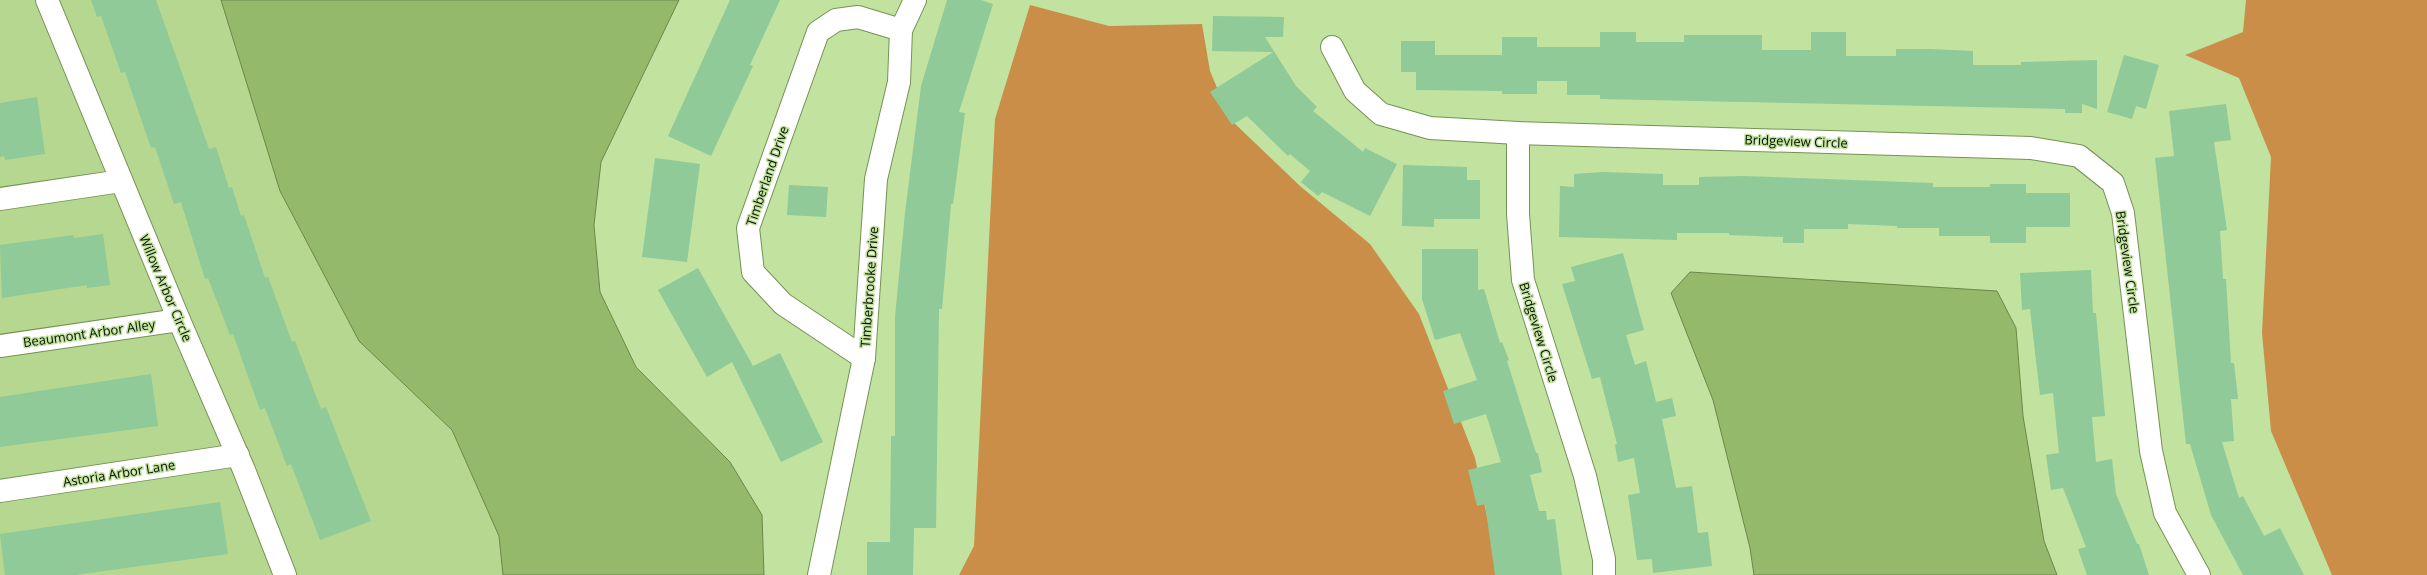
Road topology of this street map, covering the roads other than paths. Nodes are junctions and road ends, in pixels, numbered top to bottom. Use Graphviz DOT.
graph roads {
  1 [pos="47,0"];
  2 [pos="915,0"];
  3 [pos="901,30"];
  4 [pos="1332,47"];
  5 [pos="1518,133"];
  6 [pos="121,181"];
  7 [pos="0,199"];
  8 [pos="179,320"];
  9 [pos="0,346"];
  10 [pos="864,358"];
  11 [pos="238,455"];
  12 [pos="0,491"];
  13 [pos="285,575"];
  14 [pos="818,575"];
  15 [pos="1604,575"];
  16 [pos="2200,575"];
  1 -- 6 [label="street, Willow Arbor Circle"];
  2 -- 3 [label="street, Timberbrooke Drive"];
  3 -- 10 [label="street, Timberbrooke Drive"];
  3 -- 10 [label="street, Timberland Drive"];
  4 -- 5 [label="street"];
  5 -- 15 [label="street, Bridgeview Circle"];
  5 -- 16 [label="street, Bridgeview Circle"];
  6 -- 7 [label="street"];
  6 -- 8 [label="street, Willow Arbor Circle"];
  8 -- 9 [label="street, Beaumont Arbor Alley"];
  8 -- 11 [label="street, Willow Arbor Circle"];
  10 -- 14 [label="street, Timberbrooke Drive"];
  11 -- 12 [label="street, Astoria Arbor Lane"];
  11 -- 13 [label="street, Willow Arbor Circle"];
}
